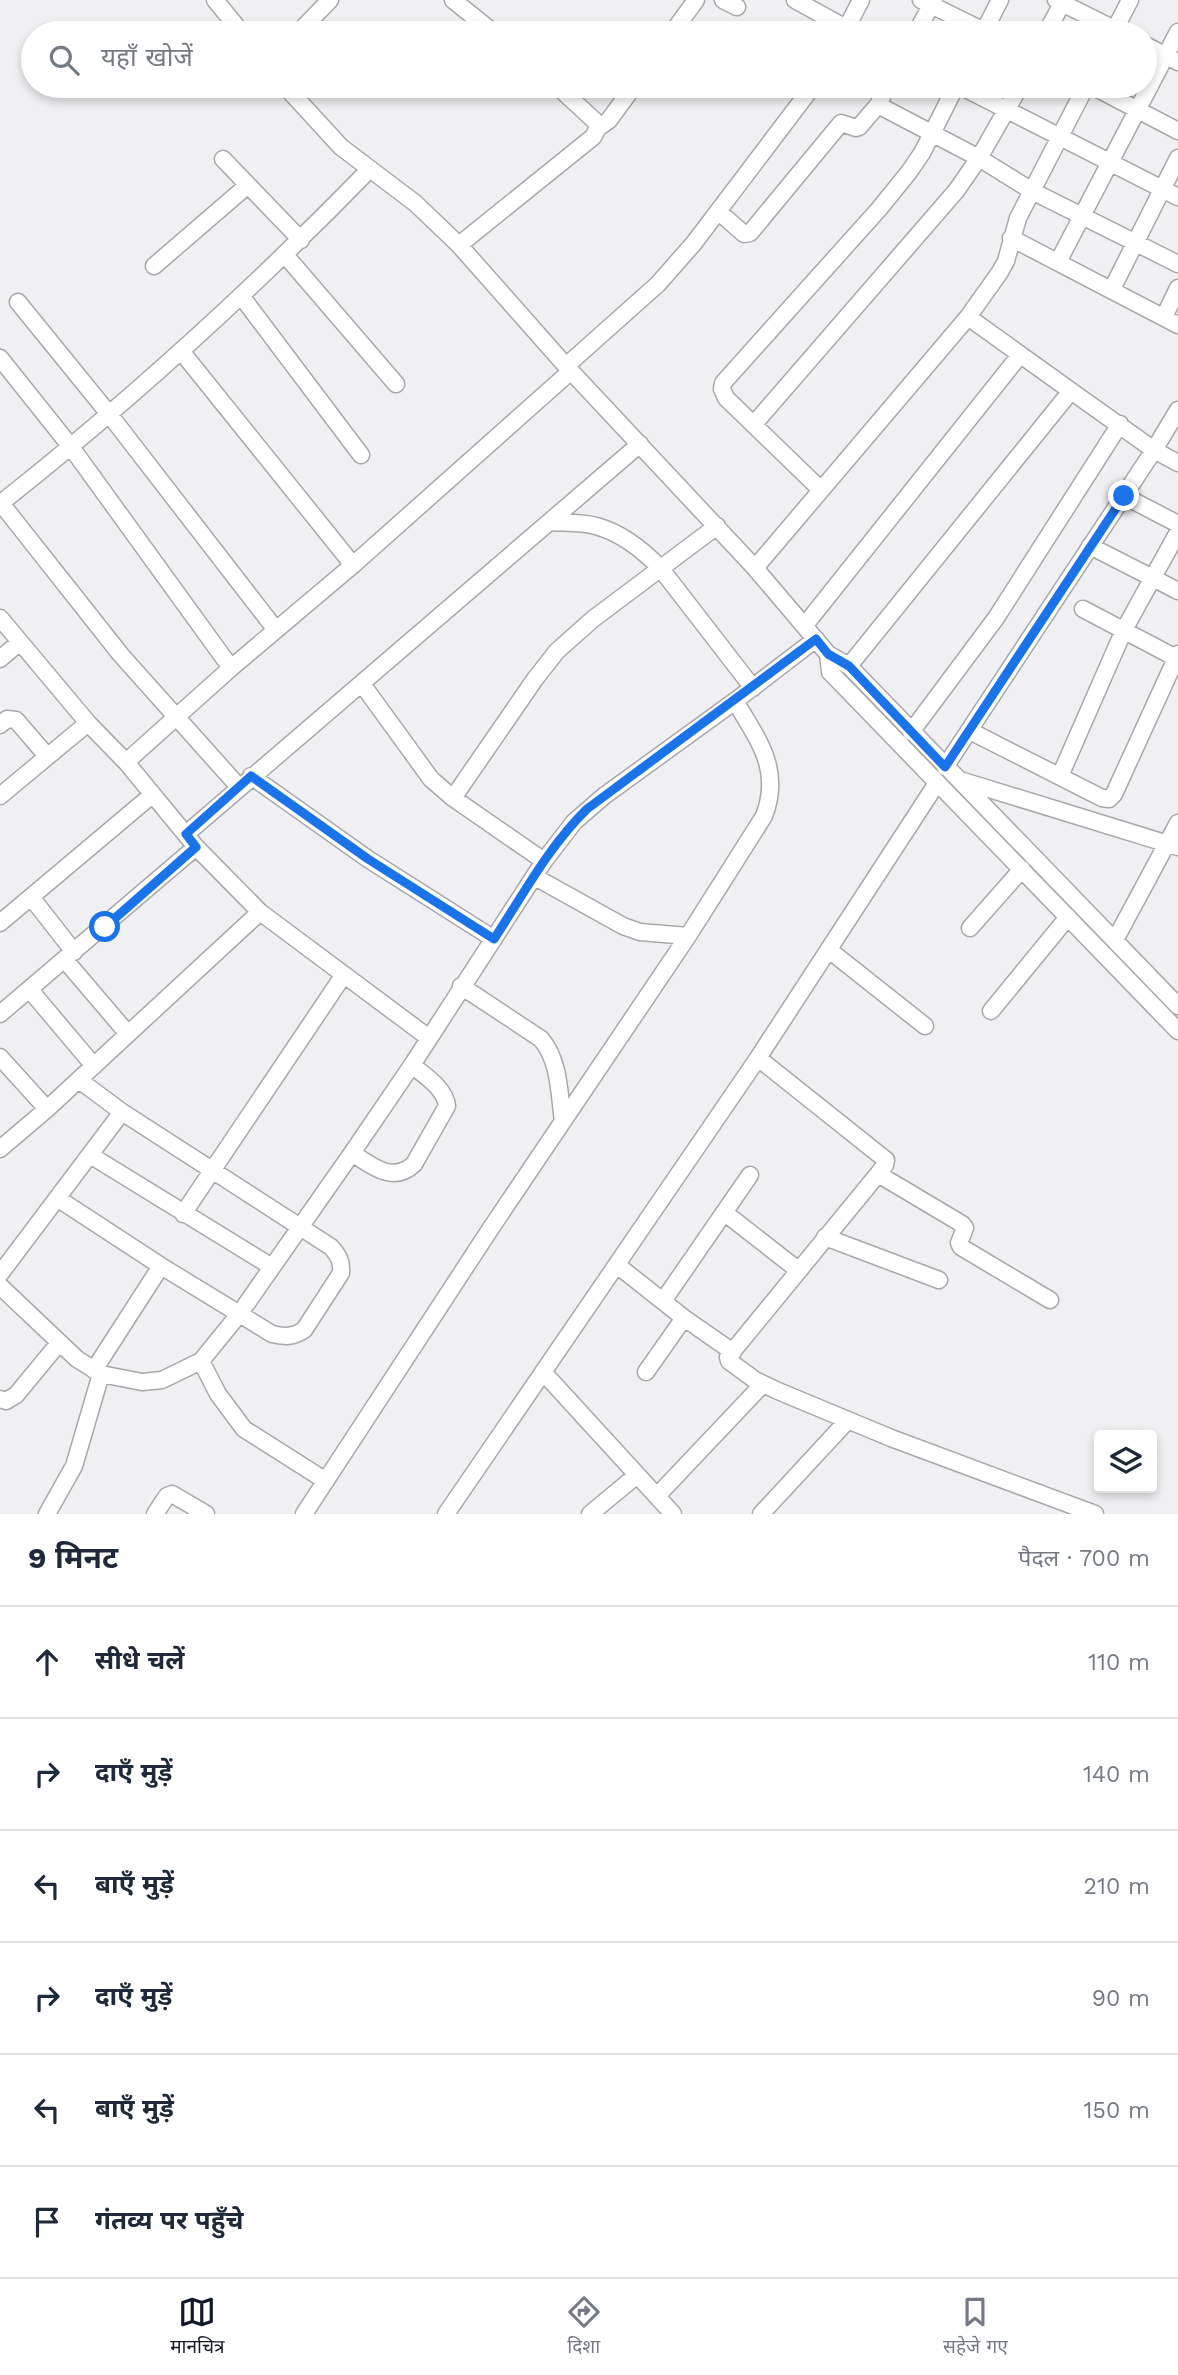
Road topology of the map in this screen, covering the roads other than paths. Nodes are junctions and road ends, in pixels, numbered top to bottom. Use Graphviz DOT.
graph roads {
  1 [pos="215,0"];
  2 [pos="330,0"];
  3 [pos="453,0"];
  4 [pos="696,0"];
  5 [pos="795,0"];
  6 [pos="861,0"];
  7 [pos="1000,0"];
  8 [pos="1130,0"];
  9 [pos="1060,1"];
  10 [pos="929,2"];
  11 [pos="232,21"];
  12 [pos="310,21"];
  13 [pos="479,21"];
  14 [pos="681,21"];
  15 [pos="830,21"];
  16 [pos="852,21"];
  17 [pos="921,21"];
  18 [pos="963,21"];
  19 [pos="990,21"];
  20 [pos="1051,21"];
  21 [pos="1096,21"];
  22 [pos="1121,21"];
  23 [pos="1178,32"];
  24 [pos="1172,58"];
  25 [pos="1157,81"];
  26 [pos="296,98"];
  27 [pos="570,98"];
  28 [pos="625,98"];
  29 [pos="804,98"];
  30 [pos="881,98"];
  31 [pos="951,98"];
  32 [pos="984,98"];
  33 [pos="1014,98"];
  34 [pos="1080,98"];
  35 [pos="1115,98"];
  36 [pos="1146,98"];
  37 [pos="878,105"];
  38 [pos="1008,109"];
  39 [pos="1138,110"];
  40 [pos="598,128"];
  41 [pos="1178,131"];
  42 [pos="932,132"];
  43 [pos="1059,137"];
  44 [pos="979,158"];
  45 [pos="1178,158"];
  46 [pos="223,159"];
  47 [pos="1110,164"];
  48 [pos="369,170"];
  49 [pos="248,185"];
  50 [pos="1163,188"];
  51 [pos="1032,191"];
  52 [pos="1178,197"];
  53 [pos="718,211"];
  54 [pos="1081,216"];
  55 [pos="1011,238"];
  56 [pos="301,240"];
  57 [pos="1134,243"];
  58 [pos="459,245"];
  59 [pos="286,256"];
  60 [pos="1058,262"];
  61 [pos="1178,264"];
  62 [pos="154,266"];
  63 [pos="1178,288"];
  64 [pos="1112,289"];
  65 [pos="242,297"];
  66 [pos="18,302"];
  67 [pos="968,317"];
  68 [pos="1171,321"];
  69 [pos="181,351"];
  70 [pos="1020,355"];
  71 [pos="0,358"];
  72 [pos="568,369"];
  73 [pos="396,384"];
  74 [pos="1071,391"];
  75 [pos="1178,410"];
  76 [pos="109,414"];
  77 [pos="754,424"];
  78 [pos="1121,424"];
  79 [pos="640,444"];
  80 [pos="71,447"];
  81 [pos="1154,450"];
  82 [pos="361,455"];
  83 [pos="1178,463"];
  84 [pos="821,490"];
  85 [pos="1124,496"];
  86 [pos="0,502"];
  87 [pos="551,522"];
  88 [pos="1178,524"];
  89 [pos="717,526"];
  90 [pos="1178,532"];
  91 [pos="1090,547"];
  92 [pos="353,565"];
  93 [pos="755,568"];
  94 [pos="661,569"];
  95 [pos="1153,579"];
  96 [pos="1178,591"];
  97 [pos="1083,609"];
  98 [pos="0,618"];
  99 [pos="805,625"];
  100 [pos="276,630"];
  101 [pos="1124,630"];
  102 [pos="816,639"];
  103 [pos="20,642"];
  104 [pos="828,654"];
  105 [pos="1177,657"];
  106 [pos="0,659"];
  107 [pos="849,666"];
  108 [pos="231,668"];
  109 [pos="362,684"];
  110 [pos="753,688"];
  111 [pos="735,701"];
  112 [pos="175,717"];
  113 [pos="88,723"];
  114 [pos="0,725"];
  115 [pos="971,730"];
  116 [pos="911,732"];
  117 [pos="47,756"];
  118 [pos="126,762"];
  119 [pos="945,767"];
  120 [pos="1060,776"];
  121 [pos="958,779"];
  122 [pos="245,782"];
  123 [pos="937,783"];
  124 [pos="152,795"];
  125 [pos="0,796"];
  126 [pos="453,799"];
  127 [pos="1178,823"];
  128 [pos="191,841"];
  129 [pos="1173,845"];
  130 [pos="544,861"];
  131 [pos="1021,869"];
  132 [pos="534,877"];
  133 [pos="31,897"];
  134 [pos="260,912"];
  135 [pos="1068,917"];
  136 [pos="0,923"];
  137 [pos="970,928"];
  138 [pos="688,936"];
  139 [pos="494,939"];
  140 [pos="1115,940"];
  141 [pos="829,950"];
  142 [pos="70,956"];
  143 [pos="343,976"];
  144 [pos="461,986"];
  145 [pos="30,990"];
  146 [pos="1178,1006"];
  147 [pos="991,1011"];
  148 [pos="0,1014"];
  149 [pos="925,1026"];
  150 [pos="1178,1031"];
  151 [pos="128,1034"];
  152 [pos="429,1038"];
  153 [pos="0,1057"];
  154 [pos="758,1058"];
  155 [pos="412,1065"];
  156 [pos="94,1066"];
  157 [pos="79,1080"];
  158 [pos="47,1109"];
  159 [pos="122,1112"];
  160 [pos="563,1121"];
  161 [pos="4,1139"];
  162 [pos="352,1153"];
  163 [pos="90,1155"];
  164 [pos="212,1170"];
  165 [pos="878,1174"];
  166 [pos="750,1175"];
  167 [pos="57,1198"];
  168 [pos="725,1213"];
  169 [pos="183,1214"];
  170 [pos="299,1227"];
  171 [pos="825,1237"];
  172 [pos="617,1265"];
  173 [pos="161,1266"];
  174 [pos="271,1266"];
  175 [pos="798,1270"];
  176 [pos="0,1274"];
  177 [pos="939,1280"];
  178 [pos="0,1286"];
  179 [pos="1050,1300"];
  180 [pos="663,1301"];
  181 [pos="240,1313"];
  182 [pos="684,1318"];
  183 [pos="59,1343"];
  184 [pos="733,1352"];
  185 [pos="201,1361"];
  186 [pos="98,1372"];
  187 [pos="543,1372"];
  188 [pos="646,1372"];
  189 [pos="763,1384"];
  190 [pos="0,1399"];
  191 [pos="848,1420"];
  192 [pos="637,1475"];
  193 [pos="326,1481"];
  194 [pos="657,1496"];
  195 [pos="47,1514"];
  196 [pos="155,1514"];
  197 [pos="206,1514"];
  198 [pos="304,1514"];
  199 [pos="446,1514"];
  200 [pos="590,1514"];
  201 [pos="673,1514"];
  202 [pos="761,1514"];
  203 [pos="1095,1514"];
  1 -- 11 [label="street"];
  2 -- 12 [label="street"];
  3 -- 13 [label="street"];
  4 -- 14 [label="street"];
  5 -- 15 [label="street"];
  6 -- 16 [label="street"];
  7 -- 19 [label="street"];
  8 -- 22 [label="street"];
  9 -- 20 [label="street"];
  9 -- 21 [label="street"];
  10 -- 17 [label="street"];
  10 -- 18 [label="street"];
  23 -- 24 [label="street"];
  24 -- 25 [label="street"];
  26 -- 48 [label="street"];
  27 -- 40 [label="street"];
  28 -- 40 [label="street"];
  29 -- 53 [label="street"];
  30 -- 37 [label="street"];
  31 -- 42 [label="street"];
  32 -- 38 [label="street"];
  33 -- 38 [label="street"];
  34 -- 43 [label="street"];
  35 -- 39 [label="street"];
  36 -- 39 [label="street"];
  37 -- 42 [label="street"];
  37 -- 53 [label="street"];
  38 -- 43 [label="street"];
  38 -- 44 [label="street"];
  39 -- 41 [label="street"];
  39 -- 47 [label="street"];
  40 -- 58 [label="street"];
  42 -- 44 [label="street"];
  42 -- 77 [label="street"];
  43 -- 47 [label="street"];
  43 -- 51 [label="street"];
  44 -- 51 [label="street"];
  44 -- 77 [label="street"];
  45 -- 50 [label="street"];
  46 -- 49 [label="street"];
  47 -- 50 [label="street"];
  47 -- 54 [label="street"];
  48 -- 56 [label="street"];
  48 -- 58 [label="street"];
  49 -- 56 [label="street"];
  49 -- 62 [label="street"];
  50 -- 52 [label="street"];
  50 -- 57 [label="street"];
  51 -- 54 [label="street"];
  51 -- 55 [label="street"];
  53 -- 72 [label="street"];
  54 -- 57 [label="street"];
  54 -- 60 [label="street"];
  55 -- 60 [label="street"];
  55 -- 67 [label="street"];
  56 -- 59 [label="street"];
  57 -- 61 [label="street"];
  57 -- 64 [label="street"];
  58 -- 72 [label="street"];
  59 -- 65 [label="street"];
  59 -- 73 [label="street"];
  60 -- 64 [label="street"];
  63 -- 68 [label="street"];
  64 -- 68 [label="street"];
  65 -- 69 [label="street"];
  65 -- 82 [label="street"];
  66 -- 76 [label="street"];
  67 -- 70 [label="street"];
  67 -- 84 [label="street"];
  69 -- 76 [label="street"];
  69 -- 92 [label="street"];
  70 -- 74 [label="street"];
  70 -- 99 [label="street"];
  71 -- 80 [label="street"];
  72 -- 79 [label="street"];
  72 -- 92 [label="street"];
  74 -- 78 [label="street"];
  74 -- 107 [label="street"];
  75 -- 81 [label="street"];
  76 -- 80 [label="street"];
  76 -- 100 [label="street"];
  77 -- 84 [label="street"];
  78 -- 81 [label="street"];
  78 -- 116 [label="street"];
  79 -- 87 [label="street"];
  79 -- 89 [label="street"];
  80 -- 86 [label="street"];
  80 -- 108 [label="street"];
  81 -- 83 [label="street"];
  81 -- 85 [label="street"];
  84 -- 93 [label="street"];
  85 -- 88 [label="street"];
  85 -- 91 [label="street"];
  86 -- 112 [label="street"];
  87 -- 94 [label="street"];
  87 -- 109 [label="street"];
  89 -- 93 [label="street"];
  89 -- 94 [label="street"];
  90 -- 95 [label="street"];
  91 -- 95 [label="street"];
  91 -- 115 [label="street"];
  92 -- 100 [label="street"];
  93 -- 99 [label="street"];
  94 -- 110 [label="street"];
  94 -- 126 [label="street"];
  95 -- 96 [label="street"];
  95 -- 101 [label="street"];
  97 -- 101 [label="street"];
  98 -- 103 [label="street"];
  99 -- 102 [label="street"];
  100 -- 108 [label="street"];
  101 -- 105 [label="street"];
  101 -- 120 [label="street"];
  102 -- 104 [label="street"];
  102 -- 110 [label="street"];
  103 -- 106 [label="street"];
  103 -- 113 [label="street"];
  104 -- 107 [label="street"];
  104 -- 123 [label="street"];
  105 -- 120 [label="street"];
  107 -- 116 [label="street"];
  108 -- 112 [label="street"];
  109 -- 122 [label="street"];
  109 -- 126 [label="street"];
  110 -- 111 [label="street"];
  111 -- 130 [label="street"];
  111 -- 138 [label="street"];
  112 -- 118 [label="street"];
  112 -- 122 [label="street"];
  113 -- 117 [label="street"];
  113 -- 118 [label="street"];
  114 -- 117 [label="street"];
  115 -- 119 [label="street"];
  115 -- 120 [label="street"];
  116 -- 119 [label="street"];
  117 -- 125 [label="street"];
  118 -- 124 [label="street"];
  119 -- 121 [label="street"];
  121 -- 129 [label="street"];
  121 -- 140 [label="street"];
  122 -- 128 [label="street"];
  122 -- 139 [label="street"];
  123 -- 131 [label="street"];
  123 -- 141 [label="street"];
  124 -- 128 [label="street"];
  124 -- 133 [label="street"];
  126 -- 130 [label="street"];
  127 -- 129 [label="street"];
  128 -- 134 [label="street"];
  128 -- 142 [label="street"];
  129 -- 140 [label="street"];
  130 -- 132 [label="street"];
  131 -- 135 [label="street"];
  131 -- 137 [label="street"];
  132 -- 138 [label="street"];
  132 -- 139 [label="street"];
  133 -- 136 [label="street"];
  133 -- 142 [label="street"];
  134 -- 143 [label="street"];
  134 -- 151 [label="street"];
  135 -- 147 [label="street"];
  135 -- 150 [label="street"];
  138 -- 160 [label="street"];
  139 -- 144 [label="street"];
  140 -- 146 [label="street"];
  141 -- 149 [label="street"];
  141 -- 154 [label="street"];
  142 -- 145 [label="street"];
  142 -- 151 [label="street"];
  143 -- 152 [label="street"];
  143 -- 164 [label="street"];
  144 -- 152 [label="street"];
  144 -- 160 [label="street"];
  145 -- 148 [label="street"];
  145 -- 156 [label="street"];
  151 -- 156 [label="street"];
  152 -- 155 [label="street"];
  153 -- 158 [label="street"];
  154 -- 165 [label="street"];
  154 -- 172 [label="street"];
  155 -- 162 [label="street"];
  155 -- 162 [label="street"];
  156 -- 157 [label="street"];
  157 -- 158 [label="street"];
  157 -- 159 [label="street"];
  158 -- 161 [label="street"];
  159 -- 163 [label="street"];
  159 -- 164 [label="street"];
  160 -- 193 [label="street"];
  162 -- 170 [label="street"];
  163 -- 167 [label="street"];
  163 -- 169 [label="street"];
  164 -- 169 [label="street"];
  164 -- 170 [label="street"];
  165 -- 171 [label="street"];
  165 -- 179 [label="street"];
  166 -- 168 [label="street"];
  167 -- 173 [label="street"];
  167 -- 176 [label="street"];
  168 -- 175 [label="street"];
  168 -- 180 [label="street"];
  169 -- 174 [label="street"];
  170 -- 174 [label="street"];
  170 -- 181 [label="street"];
  171 -- 175 [label="street"];
  171 -- 177 [label="street"];
  172 -- 180 [label="street"];
  172 -- 187 [label="street"];
  173 -- 181 [label="street"];
  173 -- 186 [label="street"];
  174 -- 181 [label="street"];
  175 -- 184 [label="street"];
  178 -- 183 [label="street"];
  180 -- 182 [label="street"];
  181 -- 185 [label="street"];
  182 -- 184 [label="street"];
  182 -- 188 [label="street"];
  183 -- 186 [label="street"];
  183 -- 190 [label="street"];
  184 -- 189 [label="street"];
  185 -- 186 [label="street"];
  185 -- 193 [label="street"];
  186 -- 195 [label="street"];
  187 -- 192 [label="street"];
  187 -- 199 [label="street"];
  189 -- 191 [label="street"];
  189 -- 194 [label="street"];
  191 -- 202 [label="street"];
  191 -- 203 [label="street"];
  192 -- 194 [label="street"];
  192 -- 200 [label="street"];
  193 -- 198 [label="street"];
  194 -- 201 [label="street"];
  196 -- 197 [label="street"];
}
